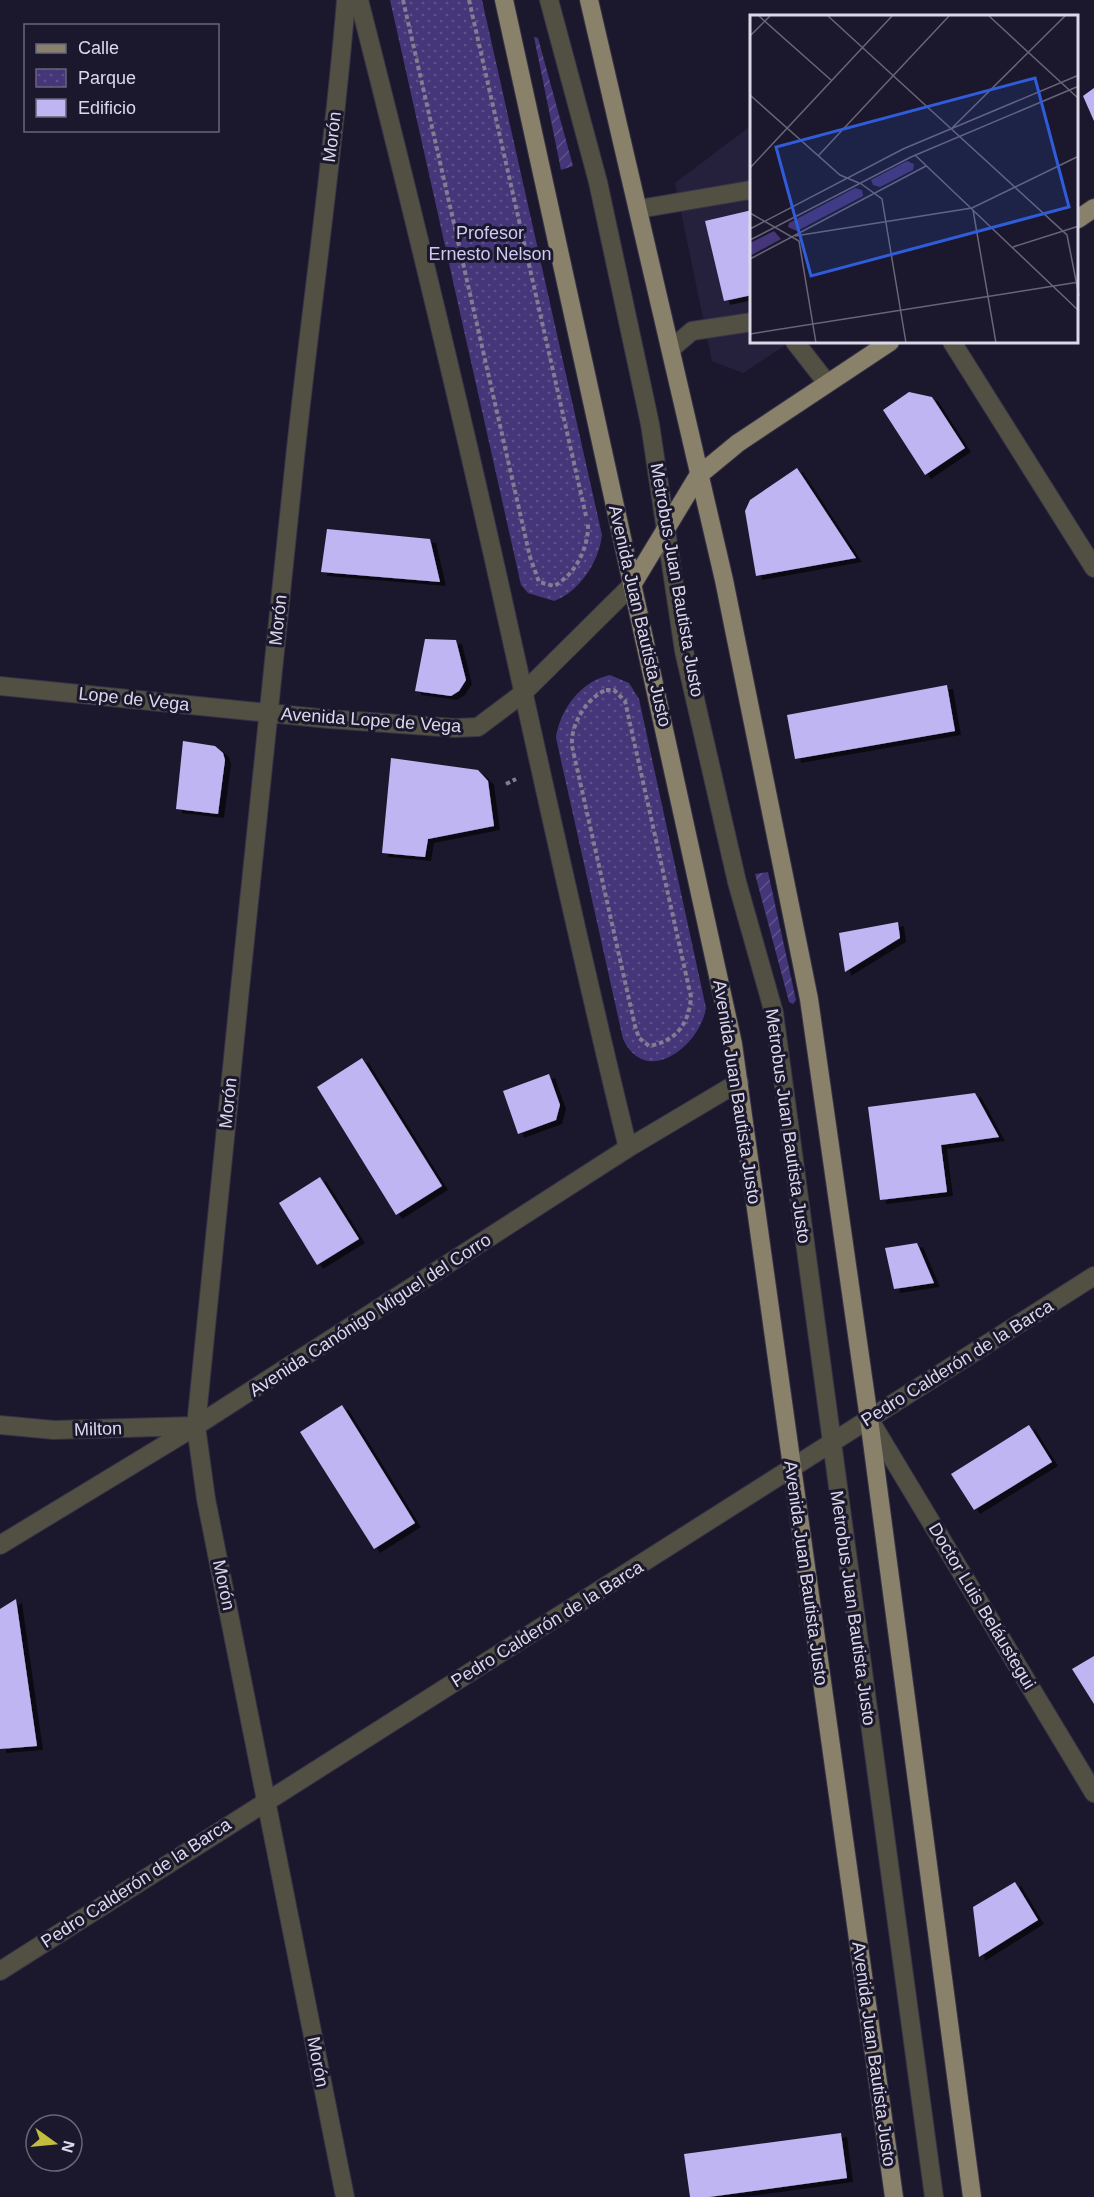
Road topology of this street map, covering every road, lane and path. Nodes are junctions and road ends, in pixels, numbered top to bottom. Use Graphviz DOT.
graph roads {
  1 [pos="346,0"];
  2 [pos="359,0"];
  3 [pos="403,0"];
  4 [pos="469,0"];
  5 [pos="504,0"];
  6 [pos="549,0"];
  7 [pos="590,0"];
  8 [pos="750,190"];
  9 [pos="1094,208"];
  10 [pos="639,209"];
  11 [pos="1079,218"];
  12 [pos="750,321"];
  13 [pos="797,344"];
  14 [pos="888,344"];
  15 [pos="953,344"];
  16 [pos="670,349"];
  17 [pos="827,383"];
  18 [pos="698,476"];
  19 [pos="668,529"];
  20 [pos="1094,567"];
  21 [pos="632,585"];
  22 [pos="0,686"];
  23 [pos="522,694"];
  24 [pos="621,694"];
  25 [pos="268,713"];
  26 [pos="738,1082"];
  27 [pos="628,1148"];
  28 [pos="1094,1276"];
  29 [pos="869,1419"];
  30 [pos="0,1425"];
  31 [pos="196,1426"];
  32 [pos="831,1444"];
  33 [pos="791,1470"];
  34 [pos="0,1545"];
  35 [pos="1094,1793"];
  36 [pos="267,1800"];
  37 [pos="0,1971"];
  38 [pos="345,2197"];
  39 [pos="894,2197"];
  40 [pos="934,2197"];
  41 [pos="972,2197"];
  1 -- 25 [label="street, Morón"];
  2 -- 23 [label="street"];
  3 -- 4 [label="path"];
  5 -- 21 [label="main road, Avenida Juan Bautista Justo"];
  6 -- 19 [label="street, Metrobus Juan Bautista Justo"];
  7 -- 10 [label="main road"];
  8 -- 10 [label="street"];
  9 -- 11 [label="main road"];
  10 -- 16 [label="main road"];
  12 -- 16 [label="street"];
  13 -- 17 [label="street"];
  14 -- 17 [label="main road, Avenida Lope de Vega"];
  15 -- 20 [label="street"];
  16 -- 18 [label="main road"];
  17 -- 18 [label="main road, Avenida Lope de Vega"];
  18 -- 19 [label="main road, Avenida Lope de Vega"];
  18 -- 29 [label="main road"];
  19 -- 21 [label="main road, Avenida Lope de Vega"];
  19 -- 32 [label="street, Metrobus Juan Bautista Justo"];
  21 -- 23 [label="street, Avenida Lope de Vega"];
  21 -- 26 [label="main road, Avenida Juan Bautista Justo"];
  22 -- 25 [label="street, Lope de Vega"];
  23 -- 25 [label="street, Avenida Lope de Vega"];
  23 -- 27 [label="street"];
  24 -- 24 [label="path"];
  25 -- 31 [label="street, Morón"];
  26 -- 27 [label="street, Avenida Canónigo Miguel del Corro"];
  26 -- 33 [label="main road, Avenida Juan Bautista Justo"];
  27 -- 31 [label="street, Avenida Canónigo Miguel del Corro"];
  28 -- 29 [label="street, Pedro Calderón de la Barca"];
  29 -- 32 [label="street, Pedro Calderón de la Barca"];
  29 -- 35 [label="street, Doctor Luis Beláustegui"];
  29 -- 41 [label="main road"];
  30 -- 31 [label="street, Milton"];
  31 -- 34 [label="street, Avenida Canónigo Miguel del Corro"];
  31 -- 36 [label="street, Morón"];
  32 -- 33 [label="street, Pedro Calderón de la Barca"];
  32 -- 40 [label="street, Metrobus Juan Bautista Justo"];
  33 -- 36 [label="street, Pedro Calderón de la Barca"];
  33 -- 39 [label="main road, Avenida Juan Bautista Justo"];
  36 -- 37 [label="street, Pedro Calderón de la Barca"];
  36 -- 38 [label="street, Morón"];
}
